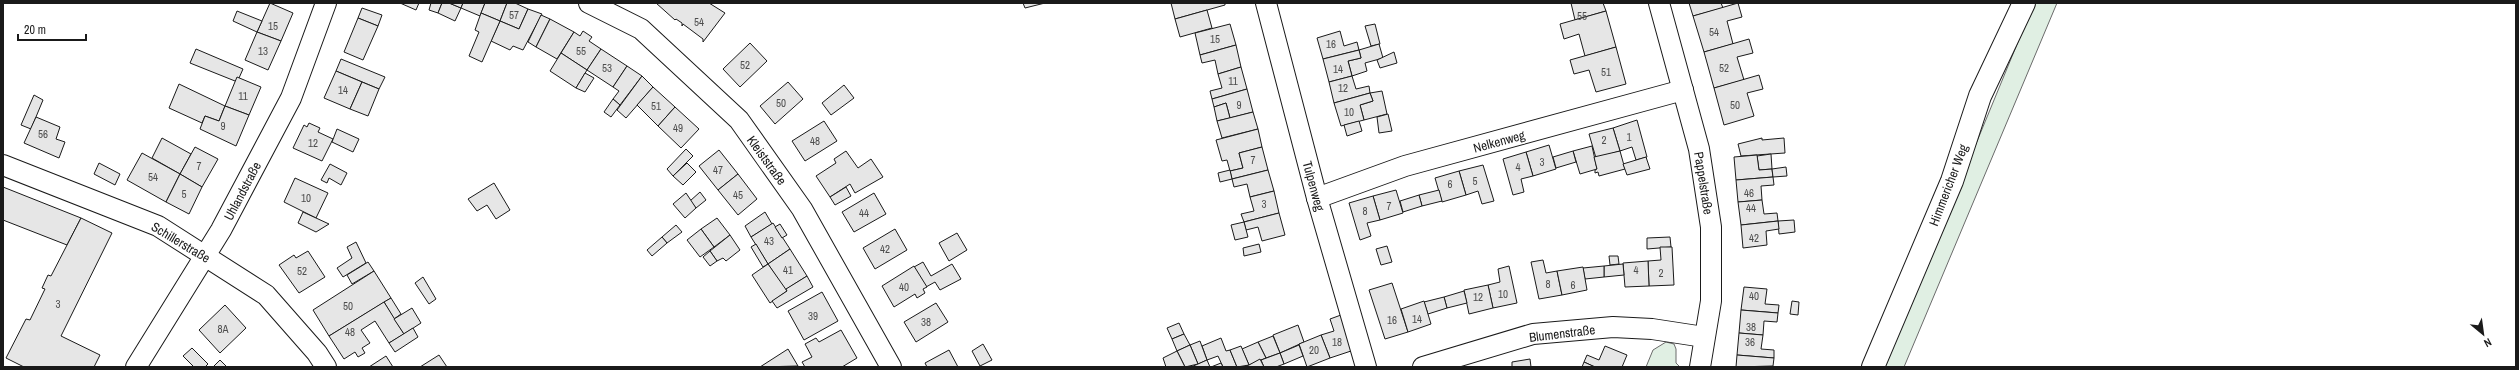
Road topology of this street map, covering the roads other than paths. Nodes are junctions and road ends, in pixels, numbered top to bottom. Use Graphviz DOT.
graph roads {
  1 [pos="326,3"];
  2 [pos="589,3"];
  3 [pos="1266,3"];
  4 [pos="1659,3"];
  5 [pos="2024,3"];
  6 [pos="1683,90"];
  7 [pos="3,165"];
  8 [pos="1317,198"];
  9 [pos="204,256"];
  10 [pos="1704,337"];
  11 [pos="136,367"];
  12 [pos="326,367"];
  13 [pos="891,367"];
  14 [pos="1366,367"];
  15 [pos="1423,367"];
  16 [pos="1700,367"];
  17 [pos="1873,367"];
  1 -- 9 [label="street, Uhlandstraße"];
  2 -- 13 [label="street, Kleiststraße"];
  3 -- 8 [label="street, Tulpenweg"];
  4 -- 6 [label="street, Pappelstraße"];
  5 -- 17 [label="street, Himmericher Weg"];
  6 -- 8 [label="street, Nelkenweg"];
  6 -- 10 [label="street, Pappelstraße"];
  7 -- 9 [label="street, Schillerstraße"];
  8 -- 14 [label="street, Tulpenweg"];
  9 -- 11 [label="street, Uhlandstraße"];
  9 -- 12 [label="street, Schillerstraße"];
  10 -- 15 [label="street, Blumenstraße"];
  10 -- 16 [label="street, Pappelstraße"];
}
